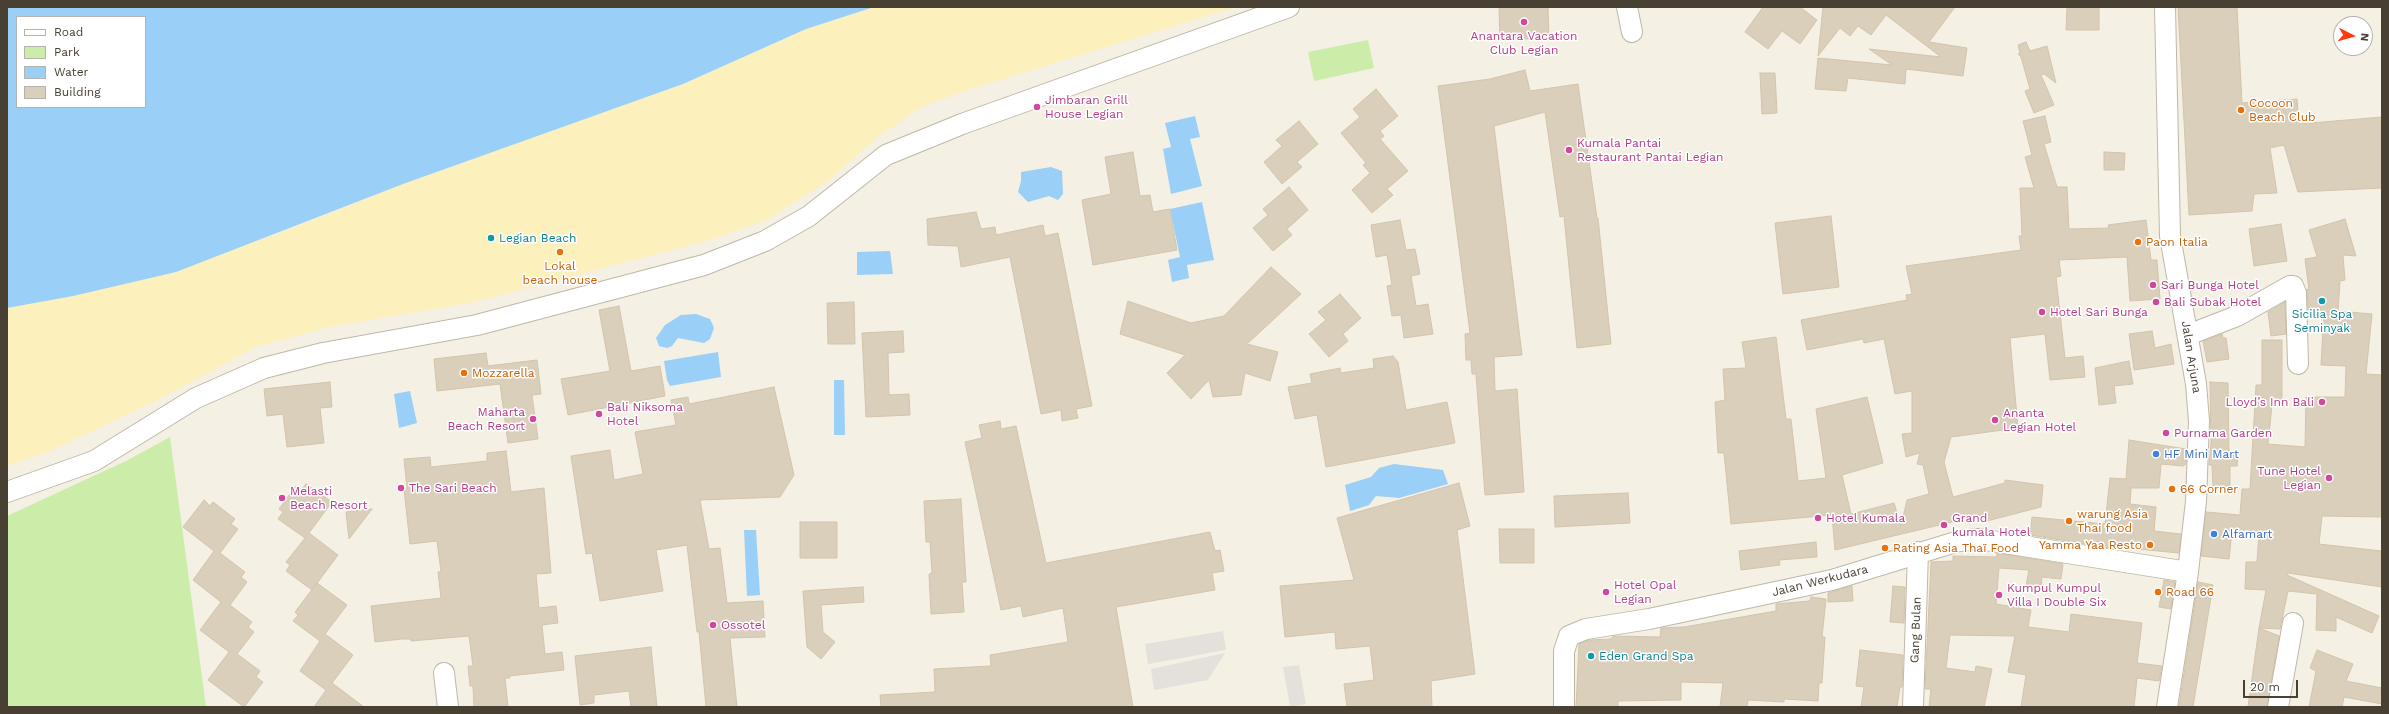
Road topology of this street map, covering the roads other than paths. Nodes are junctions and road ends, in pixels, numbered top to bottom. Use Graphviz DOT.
graph roads {
  1 [pos="1289,7"];
  2 [pos="1627,7"];
  3 [pos="2165,7"];
  4 [pos="1632,32"];
  5 [pos="2188,335"];
  6 [pos="2298,364"];
  7 [pos="7,492"];
  8 [pos="1915,554"];
  9 [pos="2188,572"];
  10 [pos="2293,623"];
  11 [pos="444,673"];
  12 [pos="448,707"];
  13 [pos="1564,707"];
  14 [pos="1907,707"];
  15 [pos="1913,707"];
  16 [pos="2167,707"];
  17 [pos="2278,707"];
  1 -- 7 [label="street"];
  2 -- 4 [label="street"];
  3 -- 5 [label="street, Jalan Arjuna"];
  5 -- 6 [label="street"];
  5 -- 9 [label="street, Jalan Arjuna"];
  8 -- 9 [label="street, Jalan Werkudara"];
  8 -- 13 [label="street, Jalan Werkudara"];
  8 -- 14 [label="street"];
  8 -- 15 [label="street, Gang Bulan"];
  9 -- 16 [label="street, Jalan Arjuna"];
  10 -- 17 [label="street"];
  11 -- 12 [label="street"];
}
